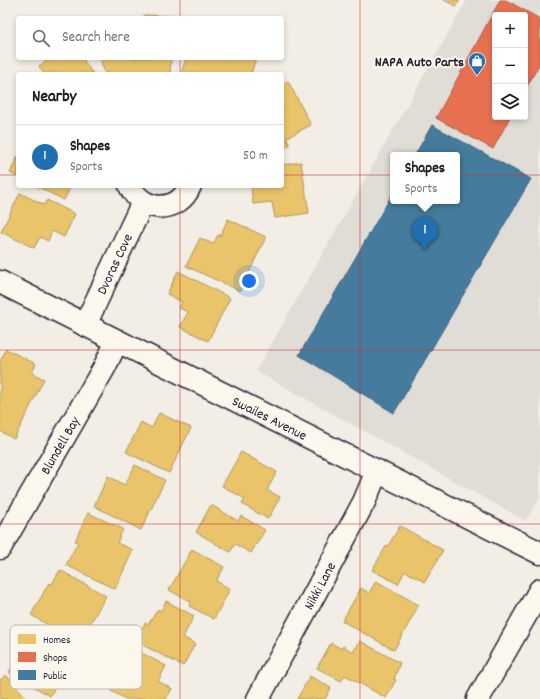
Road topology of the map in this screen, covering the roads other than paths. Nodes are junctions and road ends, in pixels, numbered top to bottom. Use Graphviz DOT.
graph roads {
  1 [pos="189,188"];
  2 [pos="136,194"];
  3 [pos="0,282"];
  4 [pos="86,325"];
  5 [pos="117,341"];
  6 [pos="377,471"];
  7 [pos="0,548"];
  8 [pos="540,553"];
  9 [pos="540,590"];
  10 [pos="258,699"];
  11 [pos="478,699"];
  1 -- 2 [label="street, Dvoras Cove"];
  2 -- 4 [label="street, Dvoras Cove"];
  3 -- 4 [label="street, Swailes Avenue"];
  4 -- 5 [label="street, Swailes Avenue"];
  5 -- 6 [label="street, Swailes Avenue"];
  5 -- 7 [label="street, Blundell Bay"];
  6 -- 8 [label="street, Swailes Avenue"];
  6 -- 10 [label="street, Nikki Lane"];
  9 -- 11 [label="street"];
}
